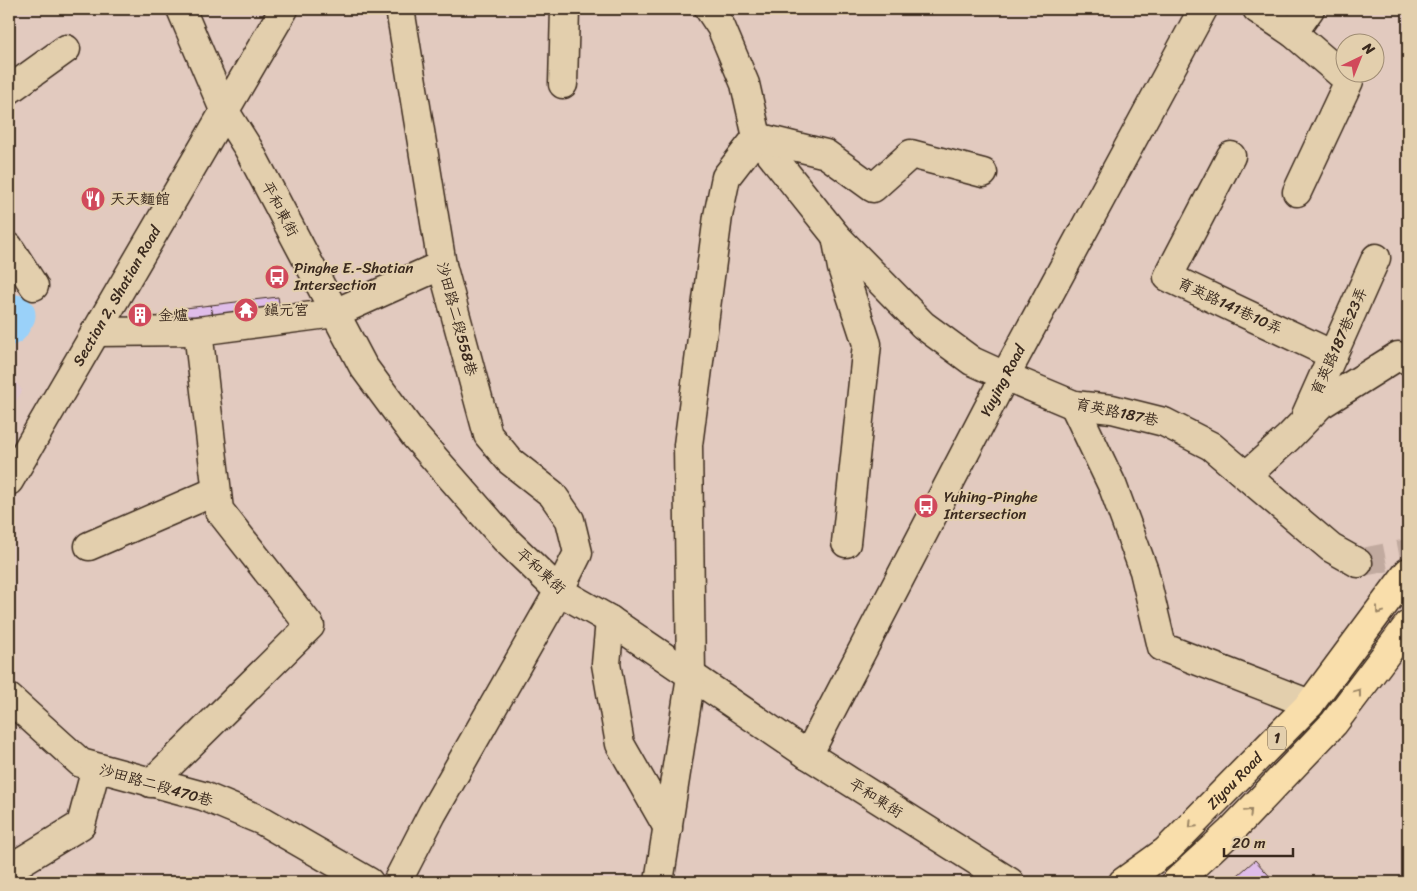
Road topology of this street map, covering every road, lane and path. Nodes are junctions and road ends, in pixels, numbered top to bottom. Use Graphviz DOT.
graph roads {
  1 [pos="181,9"];
  2 [pos="284,9"];
  3 [pos="400,9"];
  4 [pos="564,9"];
  5 [pos="709,9"];
  6 [pos="1203,9"];
  7 [pos="1257,9"];
  8 [pos="1310,9"];
  9 [pos="1293,33"];
  10 [pos="66,49"];
  11 [pos="563,84"];
  12 [pos="9,90"];
  13 [pos="224,110"];
  14 [pos="757,137"];
  15 [pos="1231,156"];
  16 [pos="983,173"];
  17 [pos="1297,192"];
  18 [pos="836,236"];
  19 [pos="9,247"];
  20 [pos="1376,258"];
  21 [pos="442,265"];
  22 [pos="34,286"];
  23 [pos="335,313"];
  24 [pos="198,331"];
  25 [pos="95,332"];
  26 [pos="1333,355"];
  27 [pos="1408,360"];
  28 [pos="1006,376"];
  29 [pos="1074,405"];
  30 [pos="1302,424"];
  31 [pos="1247,475"];
  32 [pos="9,481"];
  33 [pos="216,491"];
  34 [pos="846,543"];
  35 [pos="88,546"];
  36 [pos="1358,563"];
  37 [pos="1408,572"];
  38 [pos="559,591"];
  39 [pos="610,620"];
  40 [pos="1408,625"];
  41 [pos="692,676"];
  42 [pos="9,698"];
  43 [pos="1310,704"];
  44 [pos="808,755"];
  45 [pos="96,768"];
  46 [pos="151,783"];
  47 [pos="668,828"];
  48 [pos="9,868"];
  49 [pos="369,882"];
  50 [pos="397,882"];
  51 [pos="659,882"];
  52 [pos="1010,882"];
  53 [pos="1123,882"];
  54 [pos="1176,882"];
  1 -- 13 [label="street, 平和東街"];
  2 -- 13 [label="street, Section 2, Shatian Road"];
  3 -- 21 [label="street, 沙田路二段558巷"];
  4 -- 11 [label="street"];
  5 -- 14 [label="street"];
  6 -- 28 [label="street, Yuying Road"];
  7 -- 9 [label="street"];
  8 -- 9 [label="street"];
  9 -- 17 [label="street"];
  10 -- 12 [label="street"];
  13 -- 23 [label="street, 平和東街"];
  13 -- 25 [label="street, Section 2, Shatian Road"];
  14 -- 16 [label="street"];
  14 -- 18 [label="street, 育英路187巷"];
  14 -- 41 [label="street"];
  15 -- 26 [label="street, 育英路141巷10弄"];
  18 -- 28 [label="street, 育英路187巷"];
  18 -- 34 [label="street"];
  19 -- 22 [label="street"];
  20 -- 26 [label="street, 育英路187巷23弄"];
  21 -- 23 [label="street"];
  21 -- 38 [label="street, 沙田路二段558巷"];
  23 -- 24 [label="street"];
  23 -- 38 [label="street, 平和東街"];
  24 -- 25 [label="street"];
  24 -- 33 [label="street"];
  25 -- 32 [label="street, Section 2, Shatian Road"];
  26 -- 30 [label="street, 育英路187巷23弄"];
  27 -- 30 [label="street, 育英路187巷23弄"];
  28 -- 29 [label="street, 育英路187巷"];
  28 -- 44 [label="street, Yuying Road"];
  29 -- 31 [label="street, 育英路187巷"];
  29 -- 43 [label="street"];
  30 -- 31 [label="street, 育英路187巷23弄"];
  31 -- 36 [label="street, 育英路187巷"];
  33 -- 35 [label="street"];
  33 -- 46 [label="street"];
  37 -- 43 [label="main road, Ziyou Road / 1, one-way"];
  38 -- 39 [label="street, 平和東街"];
  38 -- 50 [label="street, 沙田路二段558巷"];
  39 -- 41 [label="street, 平和東街"];
  39 -- 47 [label="street"];
  54 -- 40 [label="main road, 1, one-way"];
  41 -- 44 [label="street, 平和東街"];
  41 -- 47 [label="street"];
  42 -- 45 [label="street, 沙田路二段470巷"];
  43 -- 53 [label="main road, Ziyou Road / 1, one-way"];
  44 -- 52 [label="street, 平和東街"];
  45 -- 46 [label="street, 沙田路二段470巷"];
  45 -- 48 [label="street"];
  46 -- 49 [label="street, 沙田路二段470巷"];
  47 -- 51 [label="street"];
}
